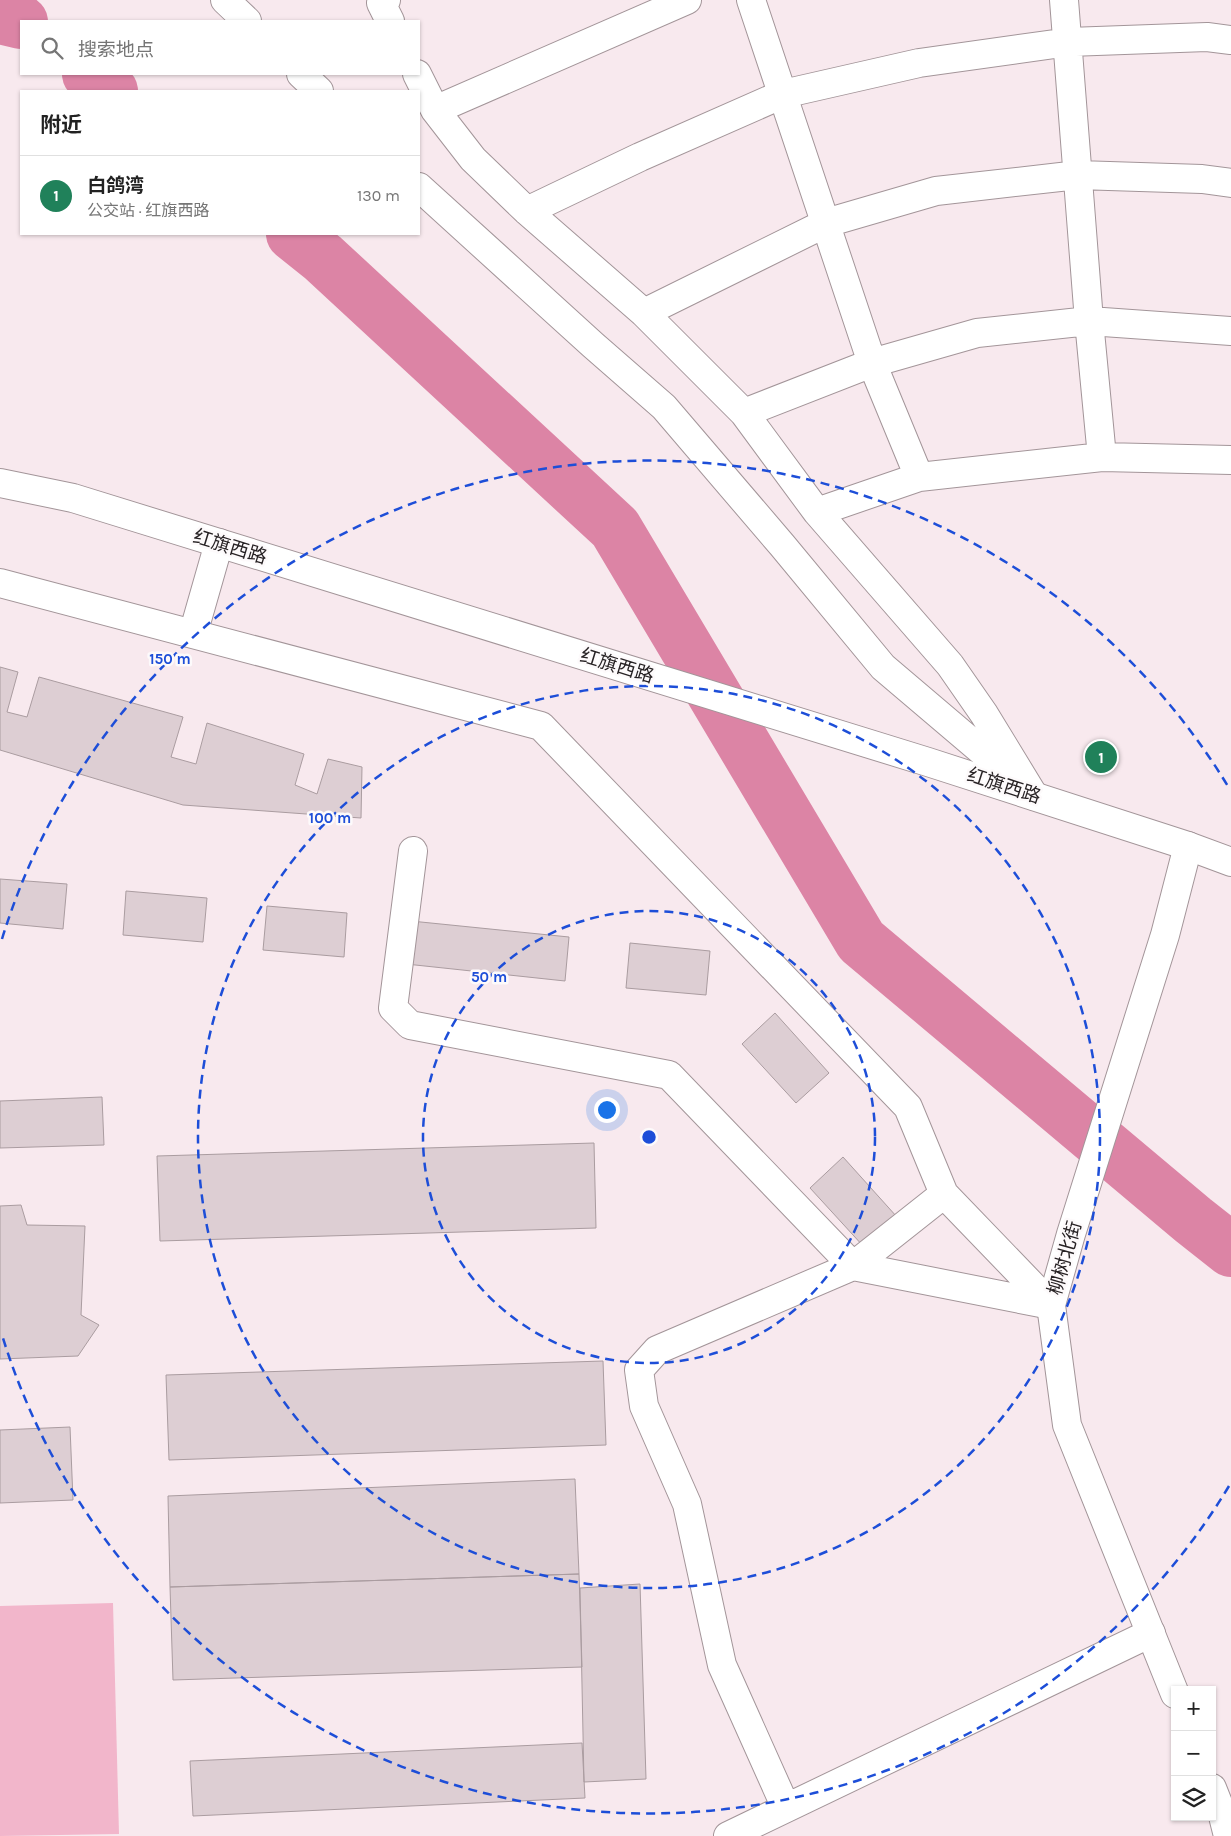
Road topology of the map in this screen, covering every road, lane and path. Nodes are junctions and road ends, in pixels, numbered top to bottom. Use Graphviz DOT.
graph roads {
  1 [pos="225,0"];
  2 [pos="386,0"];
  3 [pos="687,0"];
  4 [pos="752,0"];
  5 [pos="1064,0"];
  6 [pos="246,20"];
  7 [pos="390,20"];
  8 [pos="1231,40"];
  9 [pos="1069,42"];
  10 [pos="302,75"];
  11 [pos="418,75"];
  12 [pos="318,90"];
  13 [pos="783,94"];
  14 [pos="435,110"];
  15 [pos="1078,175"];
  16 [pos="1231,183"];
  17 [pos="420,188"];
  18 [pos="527,211"];
  19 [pos="826,224"];
  20 [pos="644,314"];
  21 [pos="1089,321"];
  22 [pos="1231,331"];
  23 [pos="872,363"];
  24 [pos="744,413"];
  25 [pos="1102,457"];
  26 [pos="1231,460"];
  27 [pos="918,477"];
  28 [pos="0,483"];
  29 [pos="817,512"];
  30 [pos="219,543"];
  31 [pos="0,583"];
  32 [pos="193,634"];
  33 [pos="1034,796"];
  34 [pos="1188,846"];
  35 [pos="413,851"];
  36 [pos="1231,862"];
  37 [pos="944,1194"];
  38 [pos="853,1266"];
  39 [pos="1051,1305"];
  40 [pos="1151,1633"];
  41 [pos="1172,1686"];
  42 [pos="1216,1797"];
  43 [pos="786,1808"];
  44 [pos="1227,1822"];
  45 [pos="728,1836"];
  1 -- 6 [label="street"];
  2 -- 7 [label="street"];
  3 -- 14 [label="street"];
  4 -- 13 [label="street"];
  5 -- 9 [label="street"];
  8 -- 9 [label="street"];
  9 -- 13 [label="street"];
  9 -- 15 [label="street"];
  10 -- 12 [label="street"];
  11 -- 14 [label="street"];
  13 -- 18 [label="street"];
  13 -- 19 [label="street"];
  14 -- 18 [label="street"];
  15 -- 16 [label="street"];
  15 -- 19 [label="street"];
  15 -- 21 [label="street"];
  17 -- 33 [label="street"];
  18 -- 20 [label="street"];
  19 -- 20 [label="street"];
  19 -- 23 [label="street"];
  20 -- 24 [label="street"];
  21 -- 22 [label="street"];
  21 -- 23 [label="street"];
  21 -- 25 [label="street"];
  23 -- 24 [label="street"];
  23 -- 27 [label="street"];
  24 -- 29 [label="street"];
  25 -- 26 [label="street"];
  25 -- 27 [label="street"];
  27 -- 29 [label="street"];
  28 -- 30 [label="street, 红旗西路"];
  29 -- 33 [label="street"];
  30 -- 32 [label="street"];
  30 -- 33 [label="street, 红旗西路"];
  31 -- 32 [label="street"];
  32 -- 37 [label="street"];
  33 -- 34 [label="street, 红旗西路"];
  34 -- 36 [label="street, 红旗西路"];
  34 -- 39 [label="street, 柳树北街"];
  35 -- 38 [label="street"];
  37 -- 38 [label="street"];
  37 -- 39 [label="street"];
  38 -- 39 [label="street"];
  38 -- 43 [label="street"];
  39 -- 40 [label="street, 柳树北街"];
  40 -- 41 [label="street, 柳树北街"];
  40 -- 43 [label="street"];
  42 -- 44 [label="street"];
  43 -- 45 [label="street"];
}
